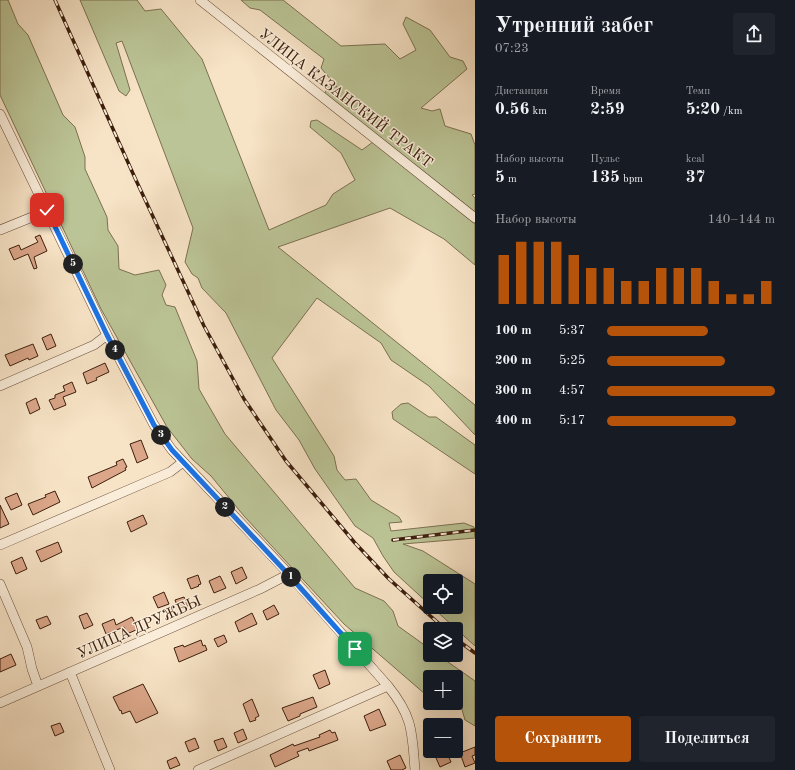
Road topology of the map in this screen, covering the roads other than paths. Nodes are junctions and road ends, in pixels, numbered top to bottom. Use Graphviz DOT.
graph roads {
  1 [pos="200,0"];
  2 [pos="0,114"];
  3 [pos="47,210"];
  4 [pos="475,218"];
  5 [pos="0,230"];
  6 [pos="107,335"];
  7 [pos="0,386"];
  8 [pos="182,462"];
  9 [pos="0,544"];
  10 [pos="288,574"];
  11 [pos="0,584"];
  12 [pos="70,672"];
  13 [pos="38,686"];
  14 [pos="388,686"];
  15 [pos="0,703"];
  16 [pos="110,770"];
  17 [pos="198,770"];
  18 [pos="415,770"];
  1 -- 4 [label="street, УЛИЦА КАЗАНСКИЙ ТРАКТ"];
  2 -- 3 [label="street"];
  3 -- 5 [label="street"];
  3 -- 6 [label="street"];
  6 -- 7 [label="street"];
  6 -- 8 [label="street"];
  8 -- 9 [label="street"];
  8 -- 10 [label="street"];
  10 -- 12 [label="street, УЛИЦА ДРУЖБЫ"];
  10 -- 14 [label="street"];
  11 -- 13 [label="street"];
  12 -- 13 [label="street, УЛИЦА ДРУЖБЫ"];
  12 -- 16 [label="street"];
  13 -- 15 [label="street, УЛИЦА ДРУЖБЫ"];
  14 -- 17 [label="street"];
  14 -- 18 [label="street"];
}
